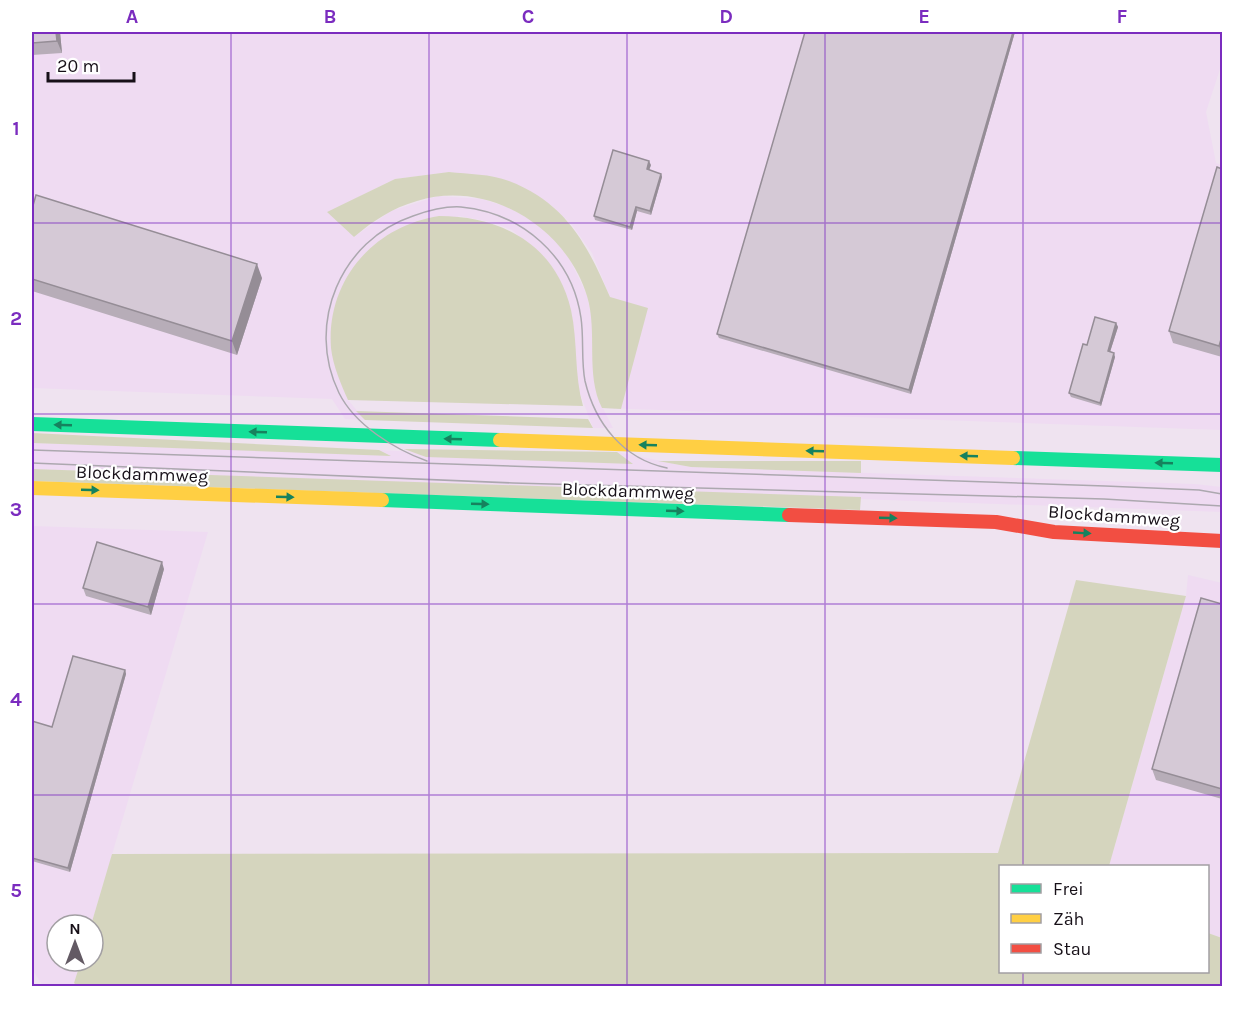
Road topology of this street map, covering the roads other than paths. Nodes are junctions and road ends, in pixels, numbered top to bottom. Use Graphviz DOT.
graph roads {
  1 [pos="32,424"];
  2 [pos="1222,465"];
  3 [pos="32,488"];
  4 [pos="1222,541"];
  2 -- 1 [label="street, one-way"];
  3 -- 4 [label="street, Blockdammweg, one-way"];
}
